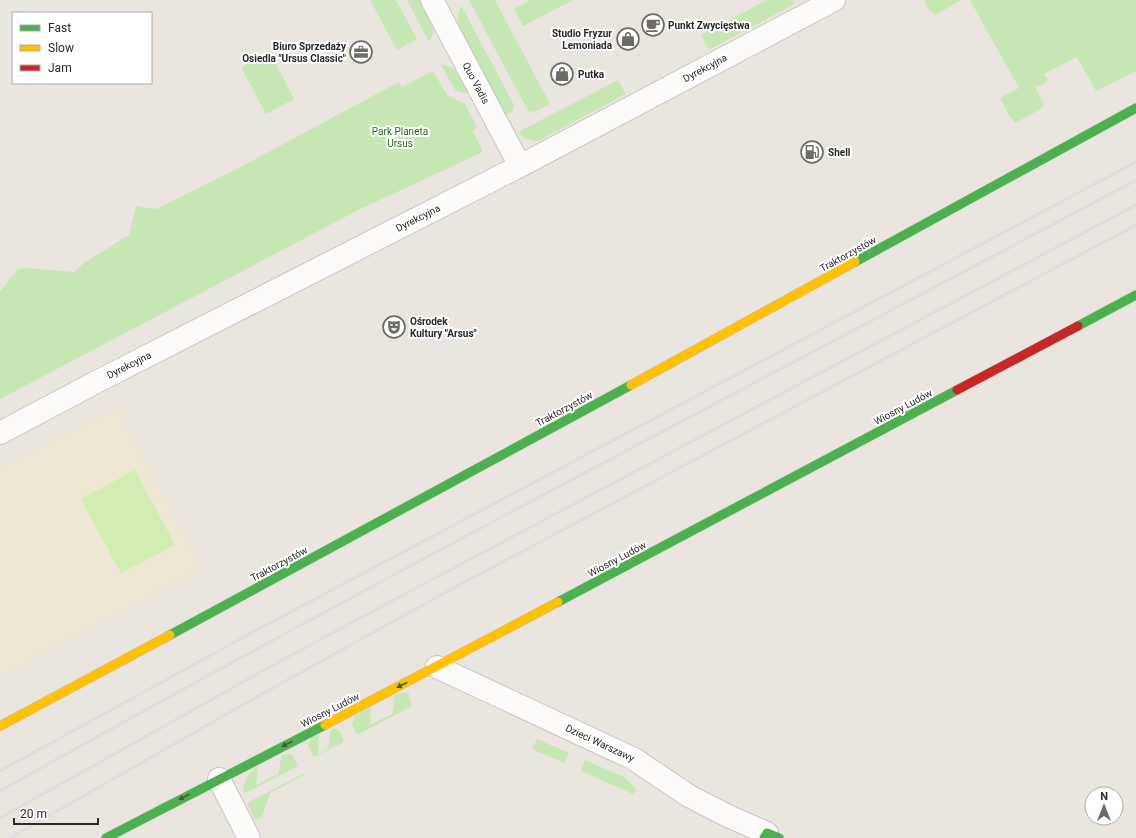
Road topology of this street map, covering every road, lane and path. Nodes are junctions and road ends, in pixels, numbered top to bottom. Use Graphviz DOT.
graph roads {
  1 [pos="432,0"];
  2 [pos="834,0"];
  3 [pos="1136,108"];
  4 [pos="520,166"];
  5 [pos="1136,295"];
  6 [pos="0,433"];
  7 [pos="437,667"];
  8 [pos="0,726"];
  9 [pos="219,779"];
  10 [pos="770,836"];
  11 [pos="106,838"];
  12 [pos="249,838"];
  1 -- 4 [label="street, Quo Vadis"];
  2 -- 4 [label="street, Dyrekcyjna"];
  3 -- 8 [label="street, Traktorzystów"];
  4 -- 6 [label="street, Dyrekcyjna"];
  5 -- 7 [label="street, Wiosny Ludów"];
  7 -- 9 [label="street, Wiosny Ludów, one-way"];
  7 -- 10 [label="street, Dzieci Warszawy"];
  9 -- 11 [label="street, Wiosny Ludów, one-way"];
  9 -- 12 [label="street"];
}
